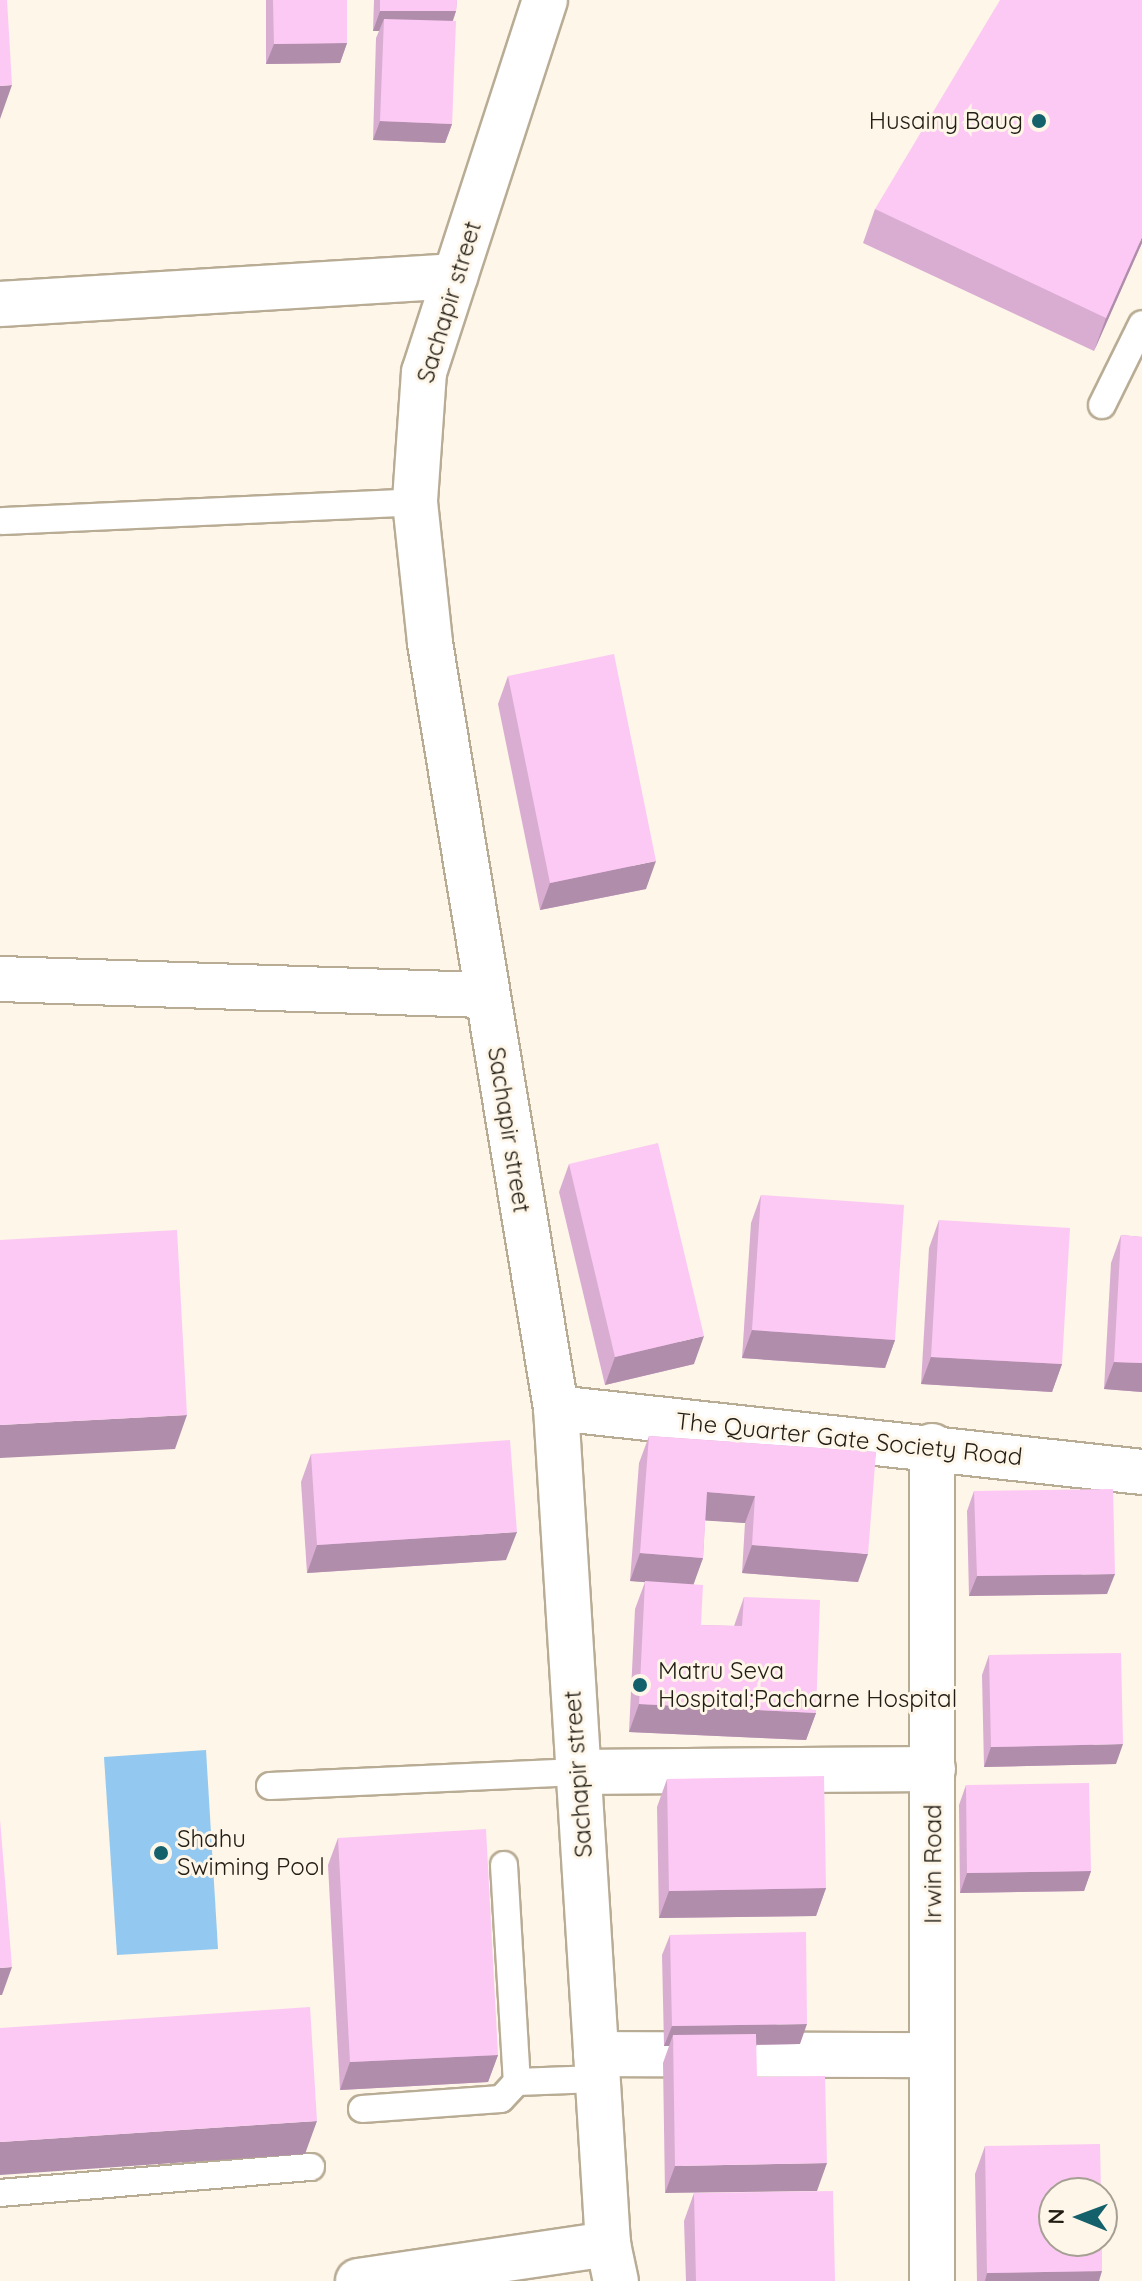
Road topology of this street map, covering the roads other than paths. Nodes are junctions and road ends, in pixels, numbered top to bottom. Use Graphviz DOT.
graph roads {
  1 [pos="545,0"];
  2 [pos="455,276"];
  3 [pos="0,304"];
  4 [pos="1142,324"];
  5 [pos="1102,405"];
  6 [pos="415,502"];
  7 [pos="2,521"];
  8 [pos="0,979"];
  9 [pos="487,995"];
  10 [pos="556,1408"];
  11 [pos="932,1446"];
  12 [pos="1142,1472"];
  13 [pos="933,1769"];
  14 [pos="578,1772"];
  15 [pos="270,1786"];
  16 [pos="504,1865"];
  17 [pos="932,2055"];
  18 [pos="597,2066"];
  19 [pos="517,2082"];
  20 [pos="362,2109"];
  21 [pos="311,2167"];
  22 [pos="0,2193"];
  23 [pos="612,2262"];
  24 [pos="358,2281"];
  25 [pos="932,2281"];
  1 -- 2 [label="street, Sachapir street"];
  2 -- 3 [label="street"];
  2 -- 6 [label="street, Sachapir street"];
  4 -- 5 [label="lane"];
  6 -- 7 [label="lane"];
  6 -- 9 [label="street, Sachapir street"];
  8 -- 9 [label="street"];
  9 -- 10 [label="street, Sachapir street"];
  10 -- 11 [label="street, The Quarter Gate Society Road"];
  10 -- 14 [label="street, Sachapir street"];
  11 -- 12 [label="street, The Quarter Gate Society Road"];
  11 -- 13 [label="street, Irwin Road"];
  13 -- 14 [label="street"];
  13 -- 17 [label="street, Irwin Road"];
  14 -- 15 [label="lane"];
  14 -- 18 [label="street, Sachapir street"];
  16 -- 19 [label="lane"];
  17 -- 18 [label="street"];
  17 -- 25 [label="street, Irwin Road"];
  18 -- 19 [label="lane"];
  18 -- 23 [label="street, Sachapir street"];
  19 -- 20 [label="lane"];
  21 -- 22 [label="lane"];
  23 -- 24 [label="street"];
}
